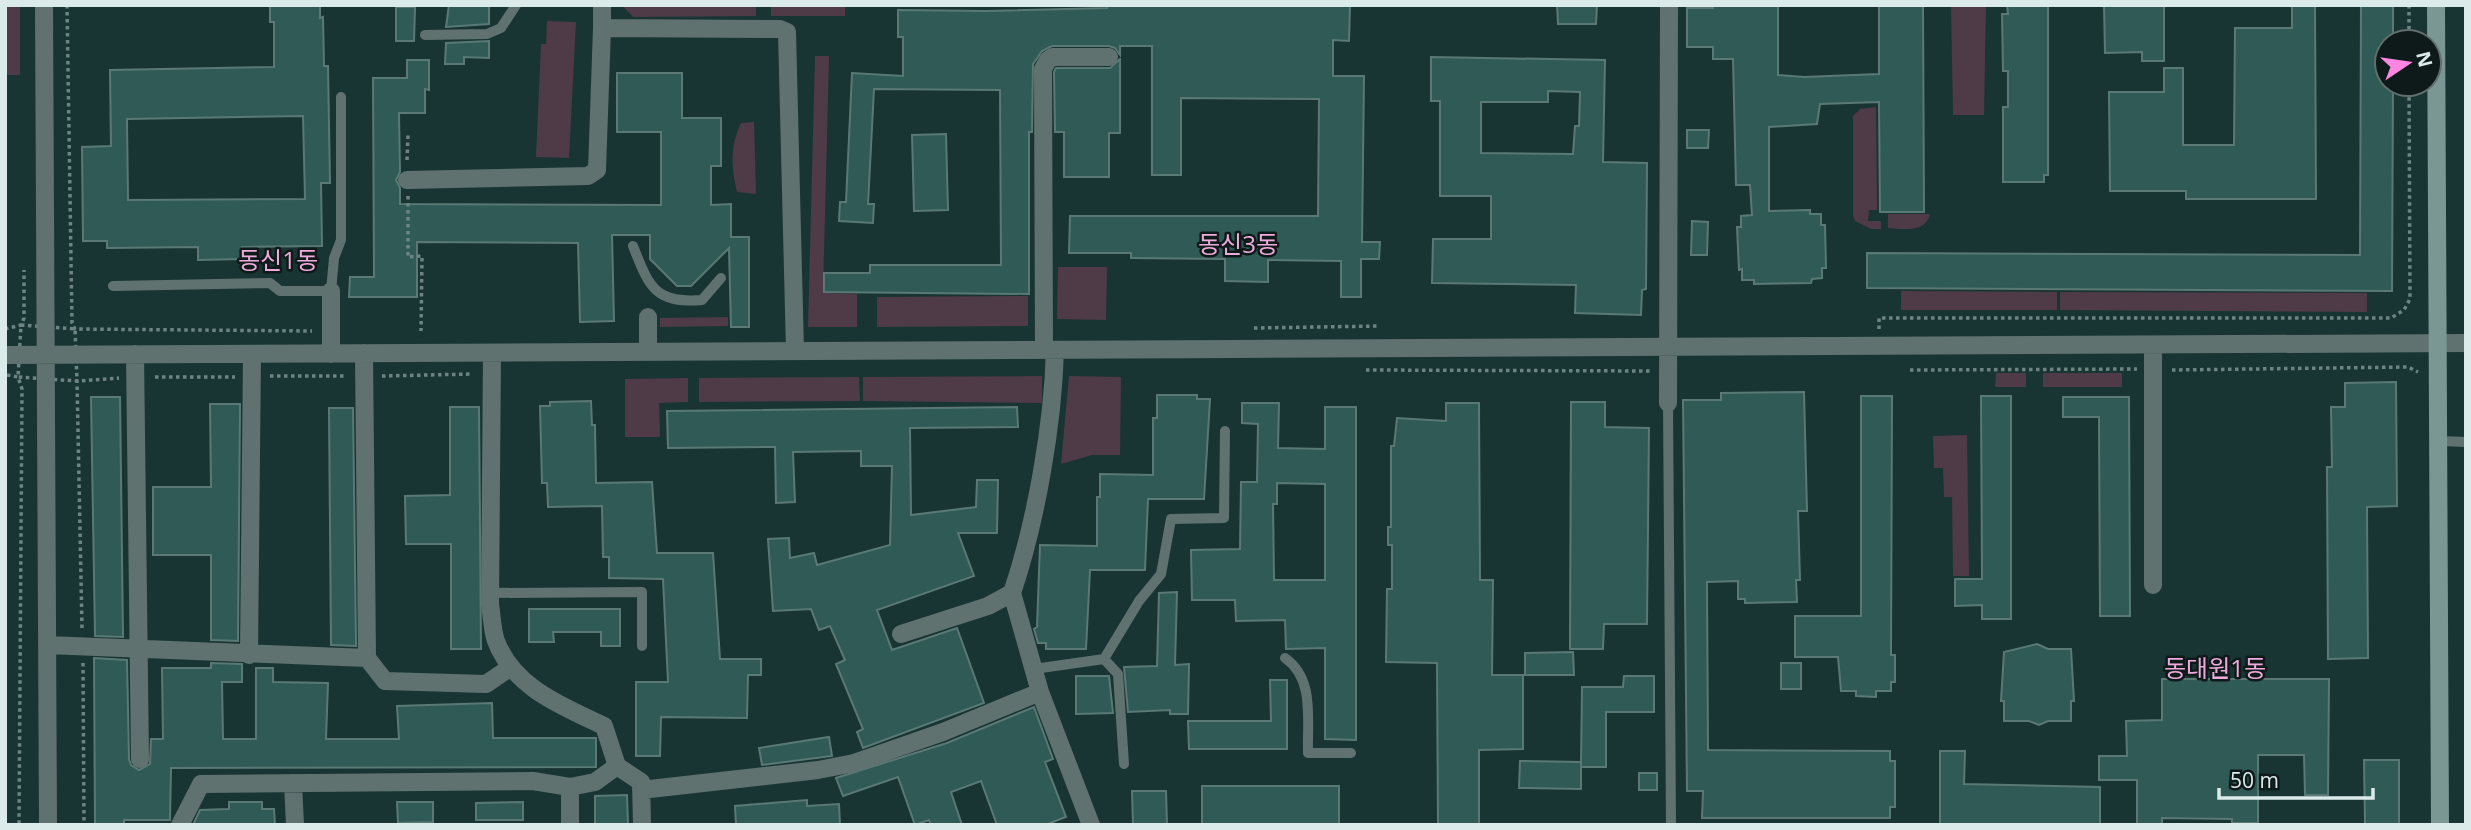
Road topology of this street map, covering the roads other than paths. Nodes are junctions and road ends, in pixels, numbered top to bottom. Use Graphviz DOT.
graph roads {
  1 [pos="44,5"];
  2 [pos="516,5"];
  3 [pos="603,5"];
  4 [pos="1669,5"];
  5 [pos="2437,5"];
  6 [pos="602,28"];
  7 [pos="425,35"];
  8 [pos="1109,57"];
  9 [pos="341,97"];
  10 [pos="407,180"];
  11 [pos="633,246"];
  12 [pos="721,278"];
  13 [pos="113,286"];
  14 [pos="331,291"];
  15 [pos="654,306"];
  16 [pos="2466,343"];
  17 [pos="2440,344"];
  18 [pos="1668,347"];
  19 [pos="2153,348"];
  20 [pos="1050,350"];
  21 [pos="795,351"];
  22 [pos="648,352"];
  23 [pos="365,353"];
  24 [pos="492,353"];
  25 [pos="135,354"];
  26 [pos="252,354"];
  27 [pos="331,354"];
  28 [pos="5,355"];
  29 [pos="45,355"];
  30 [pos="1668,403"];
  31 [pos="1225,431"];
  32 [pos="2440,441"];
  33 [pos="2466,442"];
  34 [pos="2153,585"];
  35 [pos="490,593"];
  36 [pos="1012,593"];
  37 [pos="901,634"];
  38 [pos="48,645"];
  39 [pos="642,646"];
  40 [pos="137,649"];
  41 [pos="249,655"];
  42 [pos="367,658"];
  43 [pos="1285,658"];
  44 [pos="1104,659"];
  45 [pos="511,667"];
  46 [pos="1034,669"];
  47 [pos="1040,692"];
  48 [pos="1351,754"];
  49 [pos="140,759"];
  50 [pos="1124,764"];
  51 [pos="617,766"];
  52 [pos="293,783"];
  53 [pos="570,787"];
  54 [pos="641,790"];
  55 [pos="48,825"];
  56 [pos="180,825"];
  57 [pos="295,825"];
  58 [pos="570,825"];
  59 [pos="642,825"];
  60 [pos="1091,825"];
  61 [pos="1671,825"];
  62 [pos="2440,825"];
  1 -- 29 [label="street"];
  2 -- 7 [label="lane"];
  3 -- 6 [label="street"];
  4 -- 18 [label="street"];
  5 -- 17 [label="main road"];
  6 -- 10 [label="street"];
  6 -- 21 [label="street"];
  8 -- 20 [label="street"];
  9 -- 14 [label="lane"];
  11 -- 15 [label="lane"];
  12 -- 15 [label="lane"];
  13 -- 14 [label="lane"];
  14 -- 27 [label="street"];
  15 -- 22 [label="street"];
  16 -- 17 [label="street"];
  17 -- 19 [label="street"];
  17 -- 32 [label="main road"];
  18 -- 19 [label="street"];
  18 -- 20 [label="street"];
  18 -- 30 [label="street"];
  19 -- 34 [label="street"];
  20 -- 21 [label="street"];
  20 -- 36 [label="street"];
  21 -- 22 [label="street"];
  22 -- 24 [label="street"];
  23 -- 24 [label="street"];
  23 -- 27 [label="street"];
  23 -- 42 [label="street"];
  24 -- 35 [label="street"];
  25 -- 26 [label="street"];
  25 -- 29 [label="street"];
  25 -- 40 [label="street"];
  26 -- 27 [label="street"];
  26 -- 41 [label="street"];
  28 -- 29 [label="street"];
  29 -- 38 [label="street"];
  30 -- 61 [label="lane"];
  31 -- 44 [label="lane"];
  32 -- 33 [label="lane"];
  32 -- 62 [label="main road"];
  35 -- 39 [label="lane"];
  35 -- 45 [label="street"];
  36 -- 37 [label="street"];
  36 -- 46 [label="street"];
  38 -- 40 [label="street"];
  38 -- 55 [label="street"];
  40 -- 41 [label="street"];
  40 -- 49 [label="street"];
  41 -- 42 [label="street"];
  42 -- 45 [label="street"];
  43 -- 48 [label="lane"];
  44 -- 46 [label="lane"];
  44 -- 50 [label="lane"];
  45 -- 51 [label="street"];
  46 -- 47 [label="street"];
  47 -- 54 [label="street"];
  47 -- 60 [label="street"];
  51 -- 53 [label="street"];
  51 -- 54 [label="street"];
  52 -- 53 [label="street"];
  52 -- 56 [label="street"];
  52 -- 57 [label="street"];
  53 -- 58 [label="street"];
  54 -- 59 [label="street"];
}
